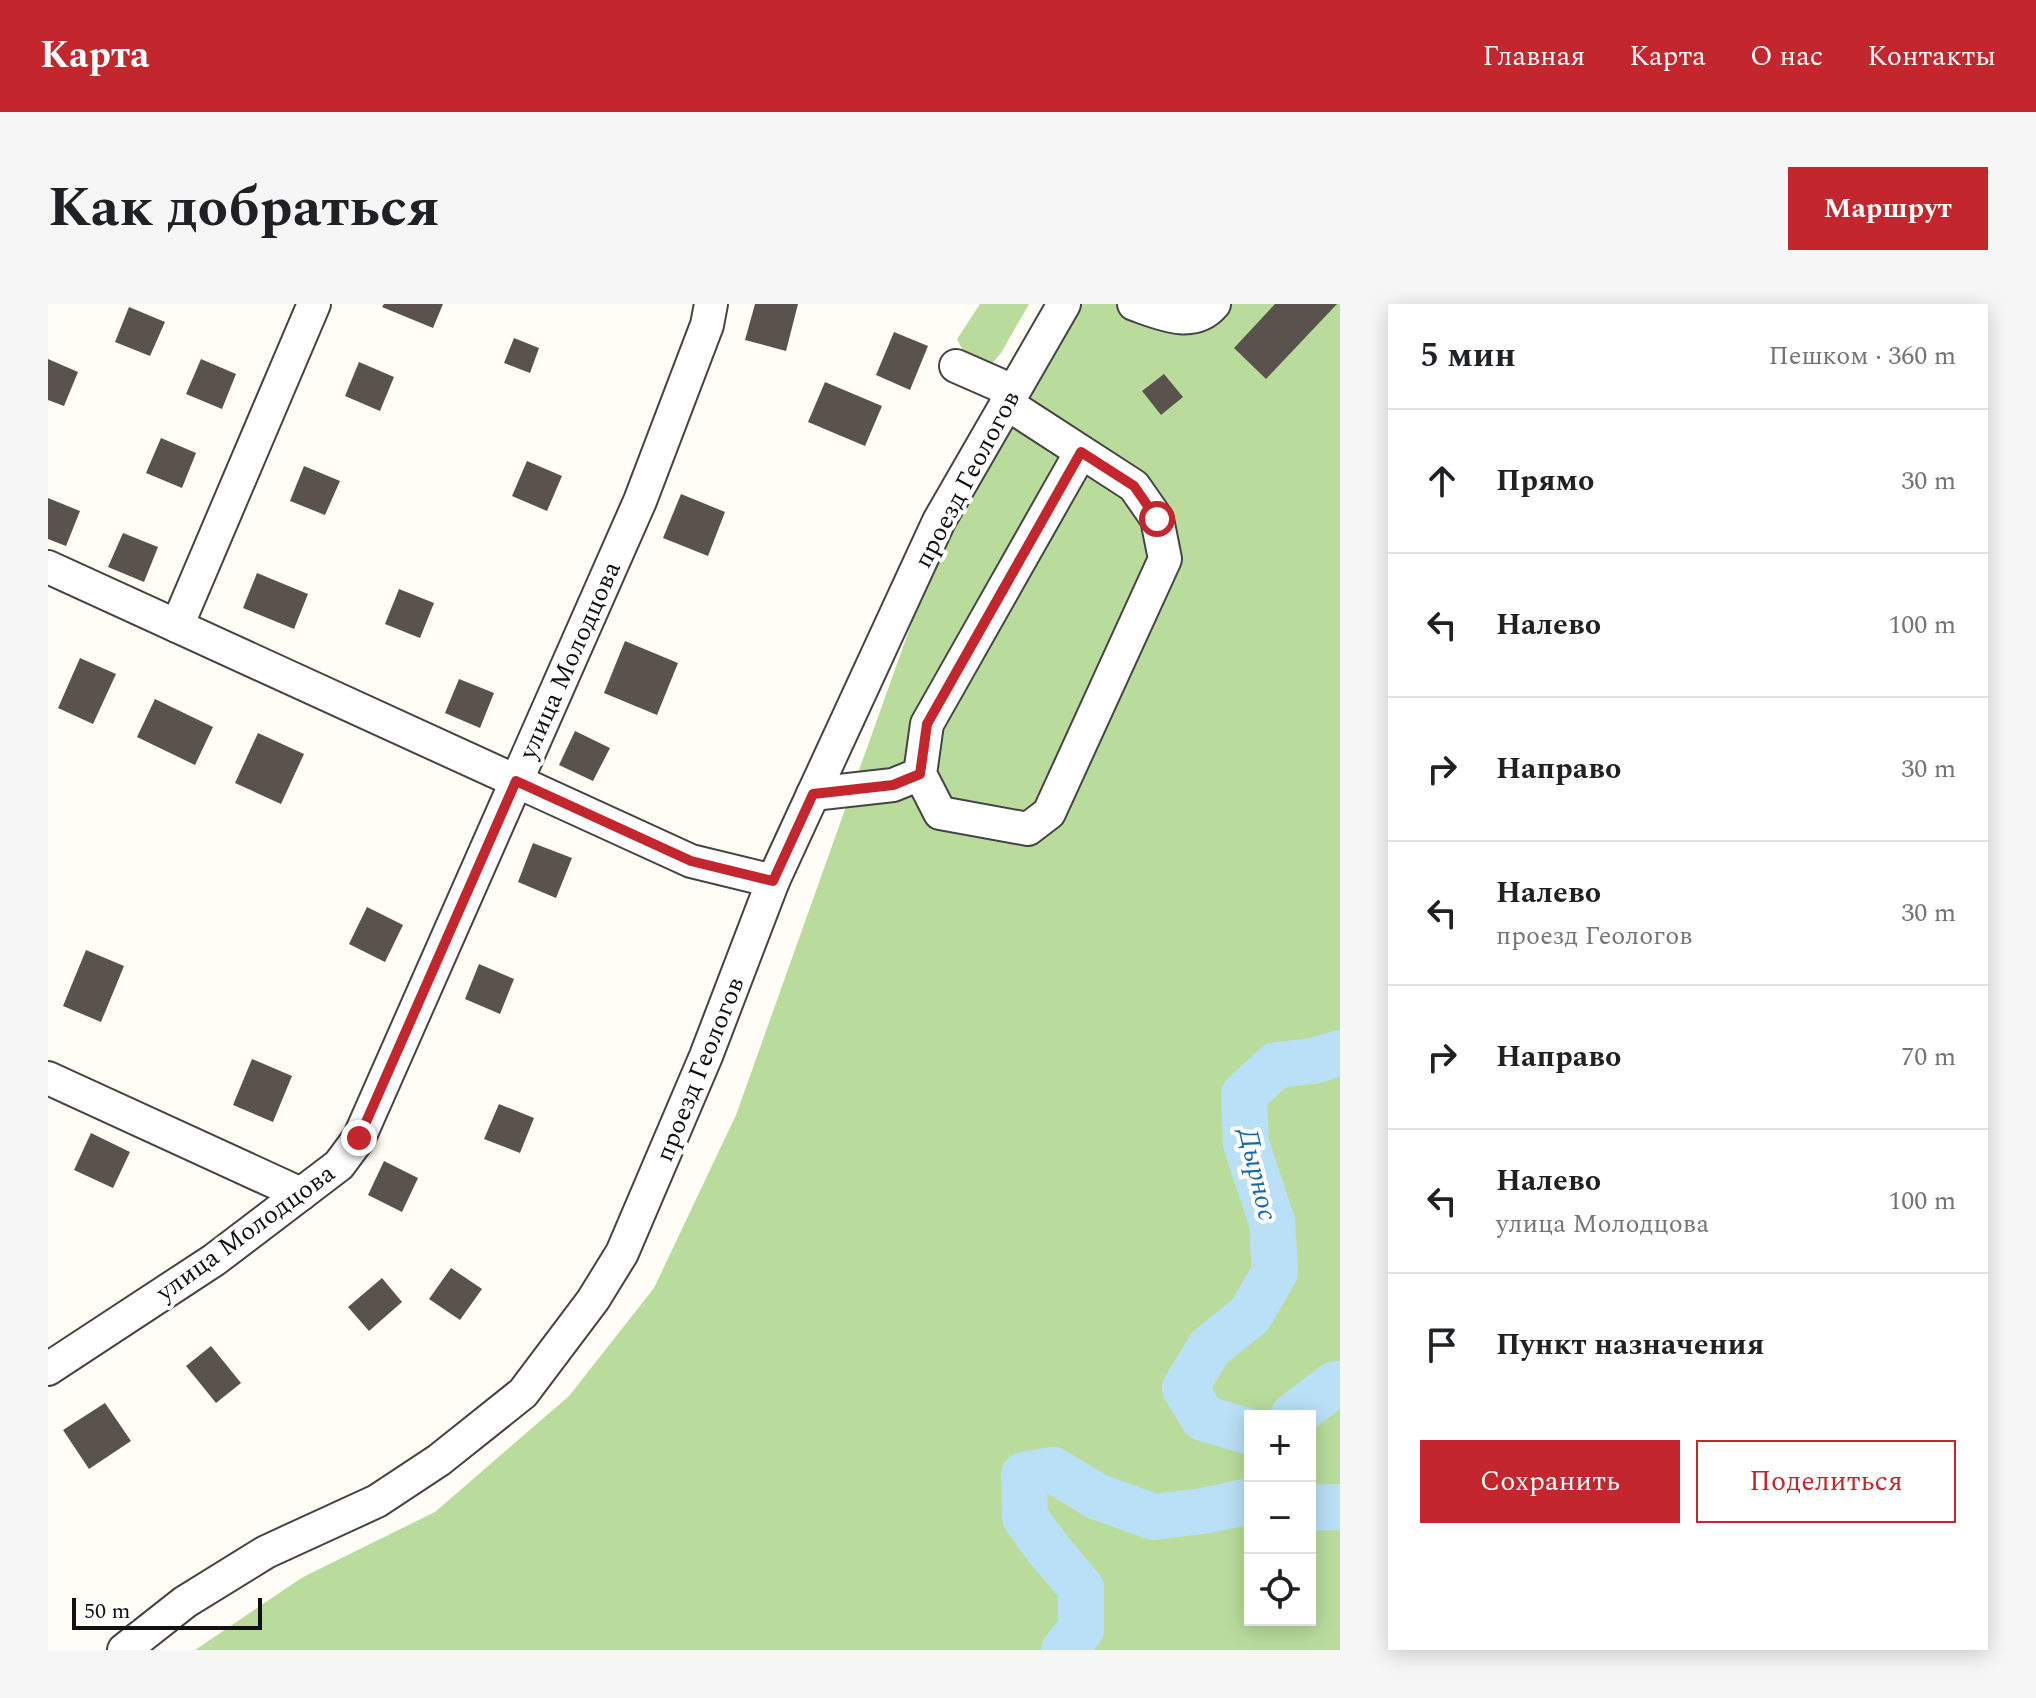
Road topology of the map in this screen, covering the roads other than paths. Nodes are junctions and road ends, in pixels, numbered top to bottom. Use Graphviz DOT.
graph roads {
  1 [pos="314,304"];
  2 [pos="711,304"];
  3 [pos="1064,304"];
  4 [pos="1134,304"];
  5 [pos="1214,304"];
  6 [pos="956,366"];
  7 [pos="1009,397"];
  8 [pos="1081,452"];
  9 [pos="48,567"];
  10 [pos="177,626"];
  11 [pos="920,774"];
  12 [pos="516,781"];
  13 [pos="813,794"];
  14 [pos="773,881"];
  15 [pos="48,1078"];
  16 [pos="301,1194"];
  17 [pos="48,1369"];
  18 [pos="124,1650"];
  1 -- 10 [label="street"];
  2 -- 12 [label="street, улица Молодцова"];
  3 -- 7 [label="street, проезд Геологов"];
  4 -- 5 [label="street"];
  6 -- 7 [label="street"];
  7 -- 8 [label="street"];
  7 -- 13 [label="street, проезд Геологов"];
  8 -- 11 [label="street"];
  8 -- 11 [label="street"];
  9 -- 10 [label="street"];
  10 -- 12 [label="street"];
  11 -- 13 [label="street"];
  12 -- 14 [label="street"];
  12 -- 16 [label="street, улица Молодцова"];
  13 -- 14 [label="street, проезд Геологов"];
  14 -- 18 [label="street, проезд Геологов"];
  15 -- 16 [label="street"];
  16 -- 17 [label="street, улица Молодцова"];
}
